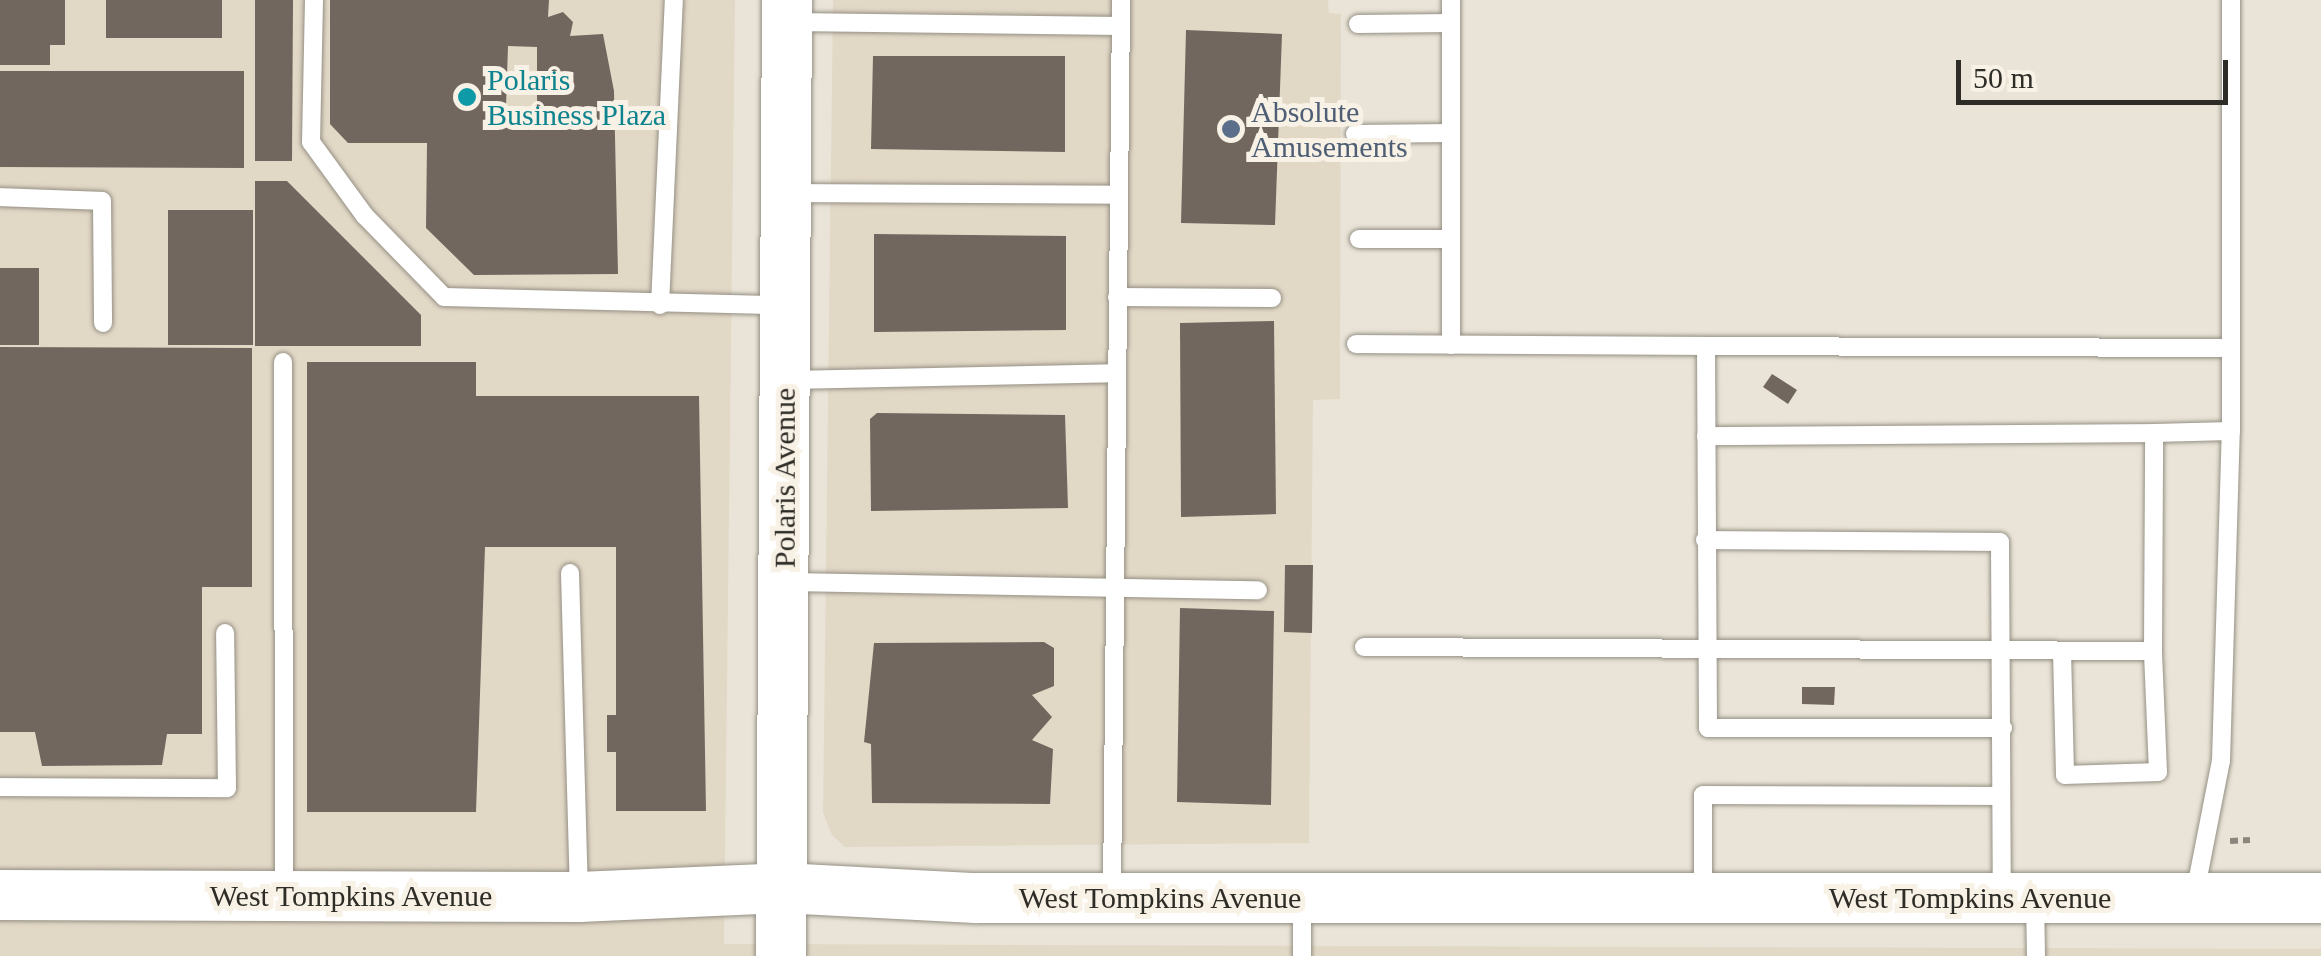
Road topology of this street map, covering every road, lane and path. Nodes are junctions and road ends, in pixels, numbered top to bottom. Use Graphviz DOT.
graph roads {
  1 [pos="314,0"];
  2 [pos="674,0"];
  3 [pos="1121,0"];
  4 [pos="1451,0"];
  5 [pos="2231,0"];
  6 [pos="787,11"];
  7 [pos="1451,23"];
  8 [pos="1358,24"];
  9 [pos="1121,26"];
  10 [pos="1451,133"];
  11 [pos="1355,134"];
  12 [pos="786,194"];
  13 [pos="1118,195"];
  14 [pos="0,197"];
  15 [pos="1358,240"];
  16 [pos="1451,240"];
  17 [pos="1117,297"];
  18 [pos="1272,298"];
  19 [pos="660,305"];
  20 [pos="786,305"];
  21 [pos="103,323"];
  22 [pos="1356,344"];
  23 [pos="1451,344"];
  24 [pos="1706,346"];
  25 [pos="2231,348"];
  26 [pos="283,362"];
  27 [pos="1117,373"];
  28 [pos="786,380"];
  29 [pos="2231,432"];
  30 [pos="2154,433"];
  31 [pos="1706,436"];
  32 [pos="1705,540"];
  33 [pos="570,573"];
  34 [pos="784,582"];
  35 [pos="1258,590"];
  36 [pos="1114,592"];
  37 [pos="225,633"];
  38 [pos="1364,647"];
  39 [pos="1706,648"];
  40 [pos="2001,650"];
  41 [pos="2062,651"];
  42 [pos="2153,652"];
  43 [pos="2003,728"];
  44 [pos="0,787"];
  45 [pos="2001,796"];
  46 [pos="2250,840"];
  47 [pos="2224,841"];
  48 [pos="782,888"];
  49 [pos="0,895"];
  50 [pos="284,896"];
  51 [pos="579,897"];
  52 [pos="1112,898"];
  53 [pos="1302,898"];
  54 [pos="1703,898"];
  55 [pos="2019,898"];
  56 [pos="2194,898"];
  57 [pos="2321,898"];
  58 [pos="782,956"];
  59 [pos="1302,956"];
  60 [pos="2036,956"];
  1 -- 19 [label="lane"];
  2 -- 19 [label="lane"];
  3 -- 9 [label="lane"];
  4 -- 7 [label="lane"];
  5 -- 25 [label="lane"];
  6 -- 9 [label="lane"];
  6 -- 12 [label="street, Polaris Avenue"];
  7 -- 8 [label="lane"];
  7 -- 10 [label="lane"];
  9 -- 13 [label="lane"];
  10 -- 11 [label="lane"];
  10 -- 16 [label="lane"];
  12 -- 13 [label="lane"];
  12 -- 20 [label="street, Polaris Avenue"];
  13 -- 17 [label="lane"];
  14 -- 21 [label="lane"];
  15 -- 16 [label="lane"];
  16 -- 23 [label="lane"];
  17 -- 18 [label="lane"];
  17 -- 27 [label="lane"];
  19 -- 20 [label="lane"];
  20 -- 28 [label="street, Polaris Avenue"];
  22 -- 23 [label="lane"];
  23 -- 24 [label="lane"];
  24 -- 25 [label="lane"];
  24 -- 31 [label="lane"];
  25 -- 29 [label="lane"];
  26 -- 50 [label="lane"];
  27 -- 28 [label="lane"];
  27 -- 36 [label="lane"];
  28 -- 34 [label="street, Polaris Avenue"];
  29 -- 30 [label="lane"];
  29 -- 56 [label="lane"];
  30 -- 31 [label="lane"];
  30 -- 42 [label="lane"];
  31 -- 32 [label="lane"];
  32 -- 39 [label="lane"];
  32 -- 40 [label="lane"];
  33 -- 51 [label="lane"];
  34 -- 36 [label="lane"];
  34 -- 48 [label="street, Polaris Avenue"];
  35 -- 36 [label="lane"];
  36 -- 52 [label="lane"];
  37 -- 44 [label="lane"];
  38 -- 39 [label="lane"];
  39 -- 40 [label="lane"];
  39 -- 43 [label="lane"];
  40 -- 41 [label="lane"];
  40 -- 43 [label="lane"];
  41 -- 42 [label="lane"];
  41 -- 42 [label="lane"];
  43 -- 45 [label="lane"];
  45 -- 54 [label="lane"];
  45 -- 55 [label="lane"];
  46 -- 47 [label="path"];
  48 -- 51 [label="street, West Tompkins Avenue"];
  48 -- 52 [label="street, West Tompkins Avenue"];
  48 -- 58 [label="street, Polaris Avenue"];
  49 -- 50 [label="street, West Tompkins Avenue"];
  50 -- 51 [label="street, West Tompkins Avenue"];
  52 -- 53 [label="street, West Tompkins Avenue"];
  53 -- 54 [label="street, West Tompkins Avenue"];
  53 -- 59 [label="lane"];
  54 -- 55 [label="street, West Tompkins Avenue"];
  55 -- 56 [label="street, West Tompkins Avenue"];
  55 -- 60 [label="lane"];
  56 -- 57 [label="street, West Tompkins Avenue"];
}
